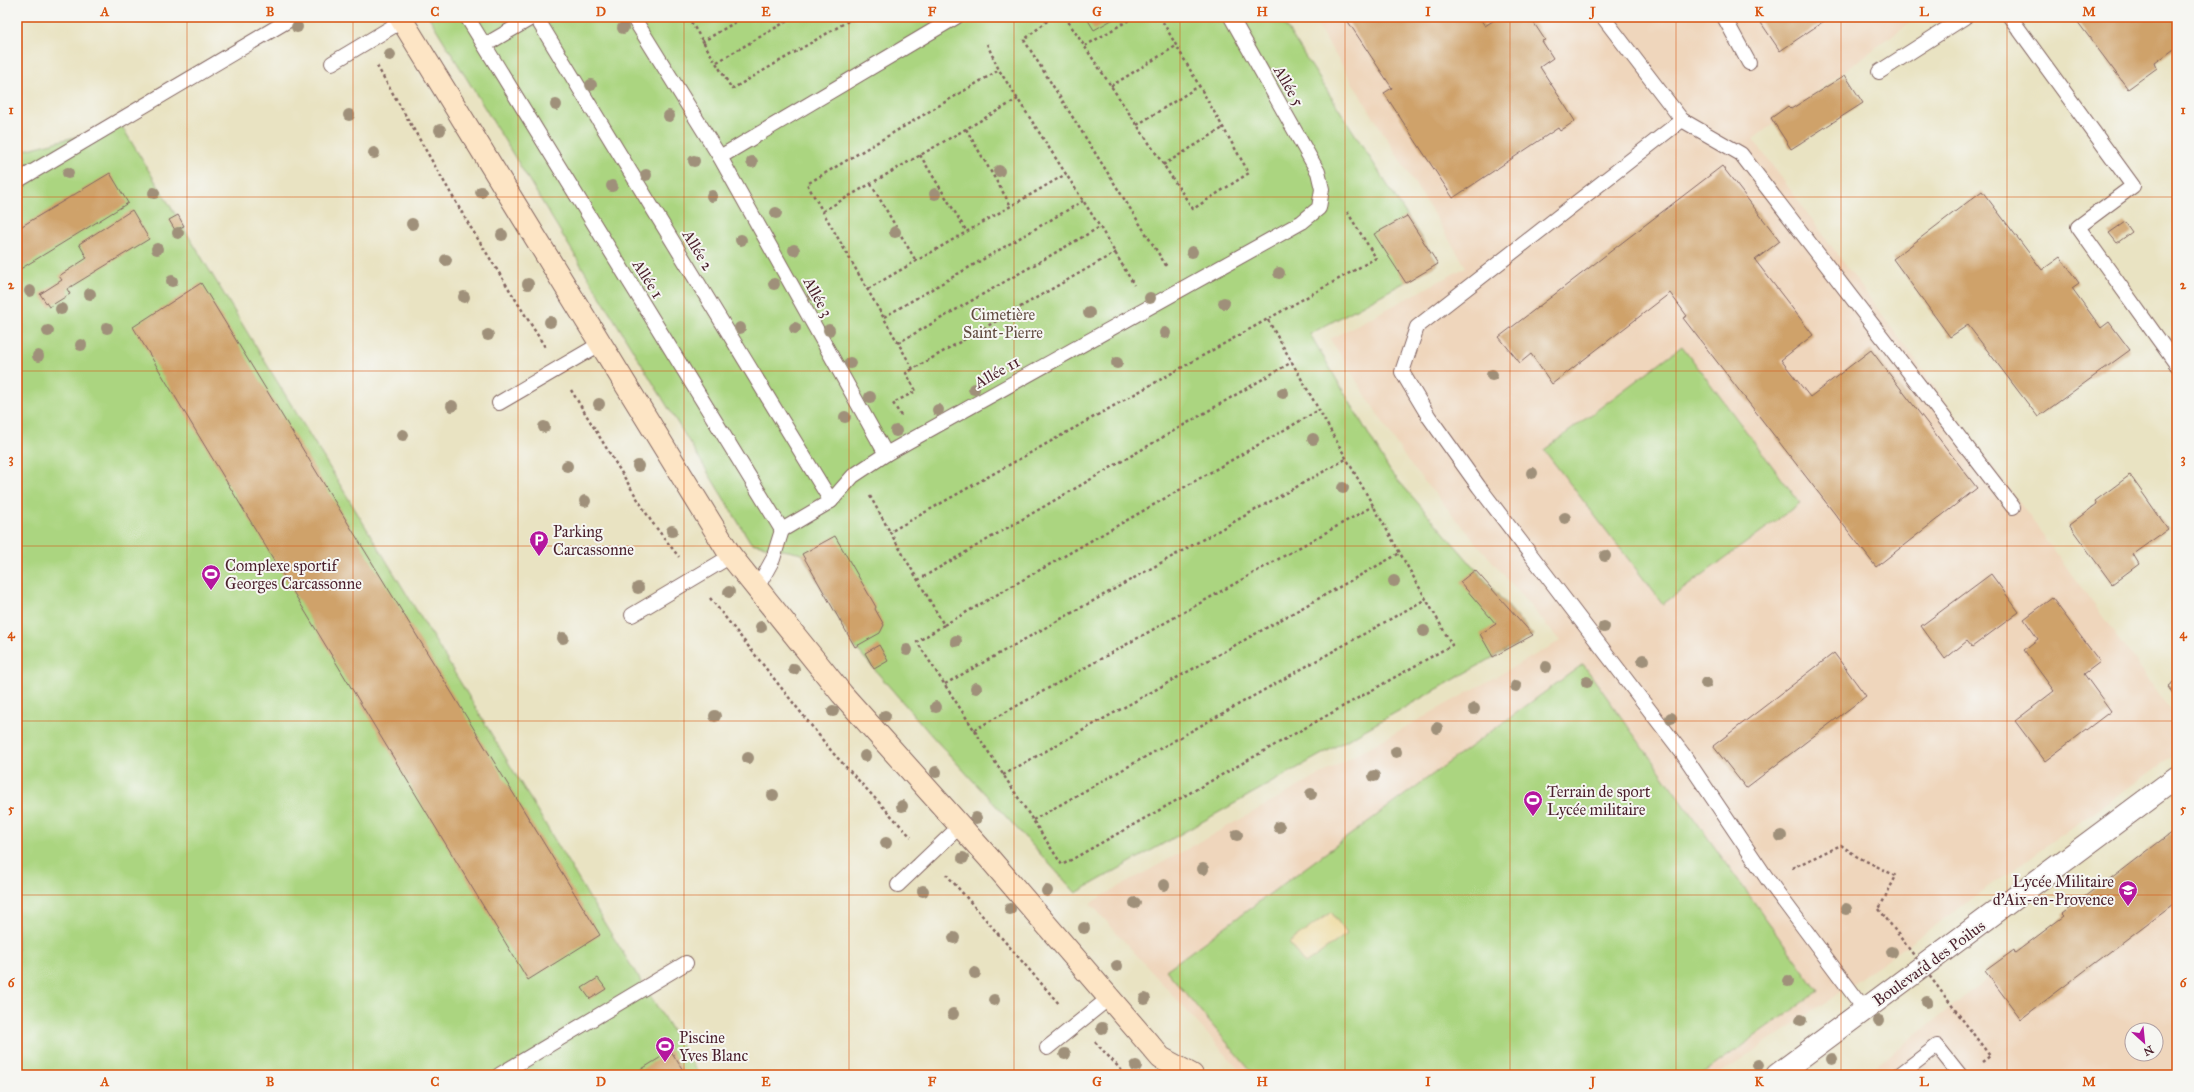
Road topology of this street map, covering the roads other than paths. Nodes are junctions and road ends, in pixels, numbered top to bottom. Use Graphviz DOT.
graph roads {
  1 [pos="294,17"];
  2 [pos="467,17"];
  3 [pos="533,17"];
  4 [pos="536,17"];
  5 [pos="633,17"];
  6 [pos="956,17"];
  7 [pos="1230,17"];
  8 [pos="1603,17"];
  9 [pos="1724,17"];
  10 [pos="1965,17"];
  11 [pos="2010,17"];
  12 [pos="401,19"];
  13 [pos="485,45"];
  14 [pos="332,63"];
  15 [pos="1750,63"];
  16 [pos="1879,72"];
  17 [pos="1682,120"];
  18 [pos="720,156"];
  19 [pos="17,181"];
  20 [pos="1321,194"];
  21 [pos="600,344"];
  22 [pos="2177,365"];
  23 [pos="499,403"];
  24 [pos="886,454"];
  25 [pos="831,501"];
  26 [pos="2013,507"];
  27 [pos="782,530"];
  28 [pos="731,556"];
  29 [pos="757,588"];
  30 [pos="632,615"];
  31 [pos="2177,777"];
  32 [pos="960,826"];
  33 [pos="898,885"];
  34 [pos="686,963"];
  35 [pos="1109,998"];
  36 [pos="1865,1010"];
  37 [pos="1047,1048"];
  38 [pos="1162,1066"];
  39 [pos="499,1075"];
  40 [pos="1192,1075"];
  41 [pos="1777,1075"];
  42 [pos="1899,1075"];
  43 [pos="1960,1075"];
  1 -- 19 [label="lane"];
  2 -- 13 [label="lane, Allée 1"];
  3 -- 13 [label="lane"];
  4 -- 25 [label="lane, Allée 2"];
  5 -- 18 [label="lane, Allée 3"];
  6 -- 18 [label="lane"];
  7 -- 20 [label="lane, Allée 5"];
  8 -- 17 [label="lane"];
  9 -- 15 [label="lane"];
  10 -- 16 [label="lane"];
  11 -- 22 [label="lane"];
  12 -- 14 [label="lane"];
  12 -- 21 [label="main road"];
  13 -- 27 [label="lane, Allée 1"];
  17 -- 26 [label="lane"];
  17 -- 36 [label="lane"];
  18 -- 24 [label="lane, Allée 3"];
  20 -- 24 [label="lane, Allée 11"];
  21 -- 23 [label="lane"];
  21 -- 28 [label="main road"];
  24 -- 25 [label="lane, Allée 11"];
  25 -- 27 [label="lane, Allée 11"];
  27 -- 29 [label="lane"];
  28 -- 29 [label="main road"];
  28 -- 30 [label="lane"];
  29 -- 32 [label="main road"];
  31 -- 36 [label="street, Boulevard des Poilus"];
  32 -- 33 [label="lane"];
  32 -- 35 [label="main road"];
  34 -- 39 [label="lane"];
  35 -- 37 [label="lane"];
  35 -- 38 [label="main road"];
  36 -- 41 [label="street, Boulevard des Poilus"];
  38 -- 40 [label="main road"];
  42 -- 43 [label="lane"];
}
